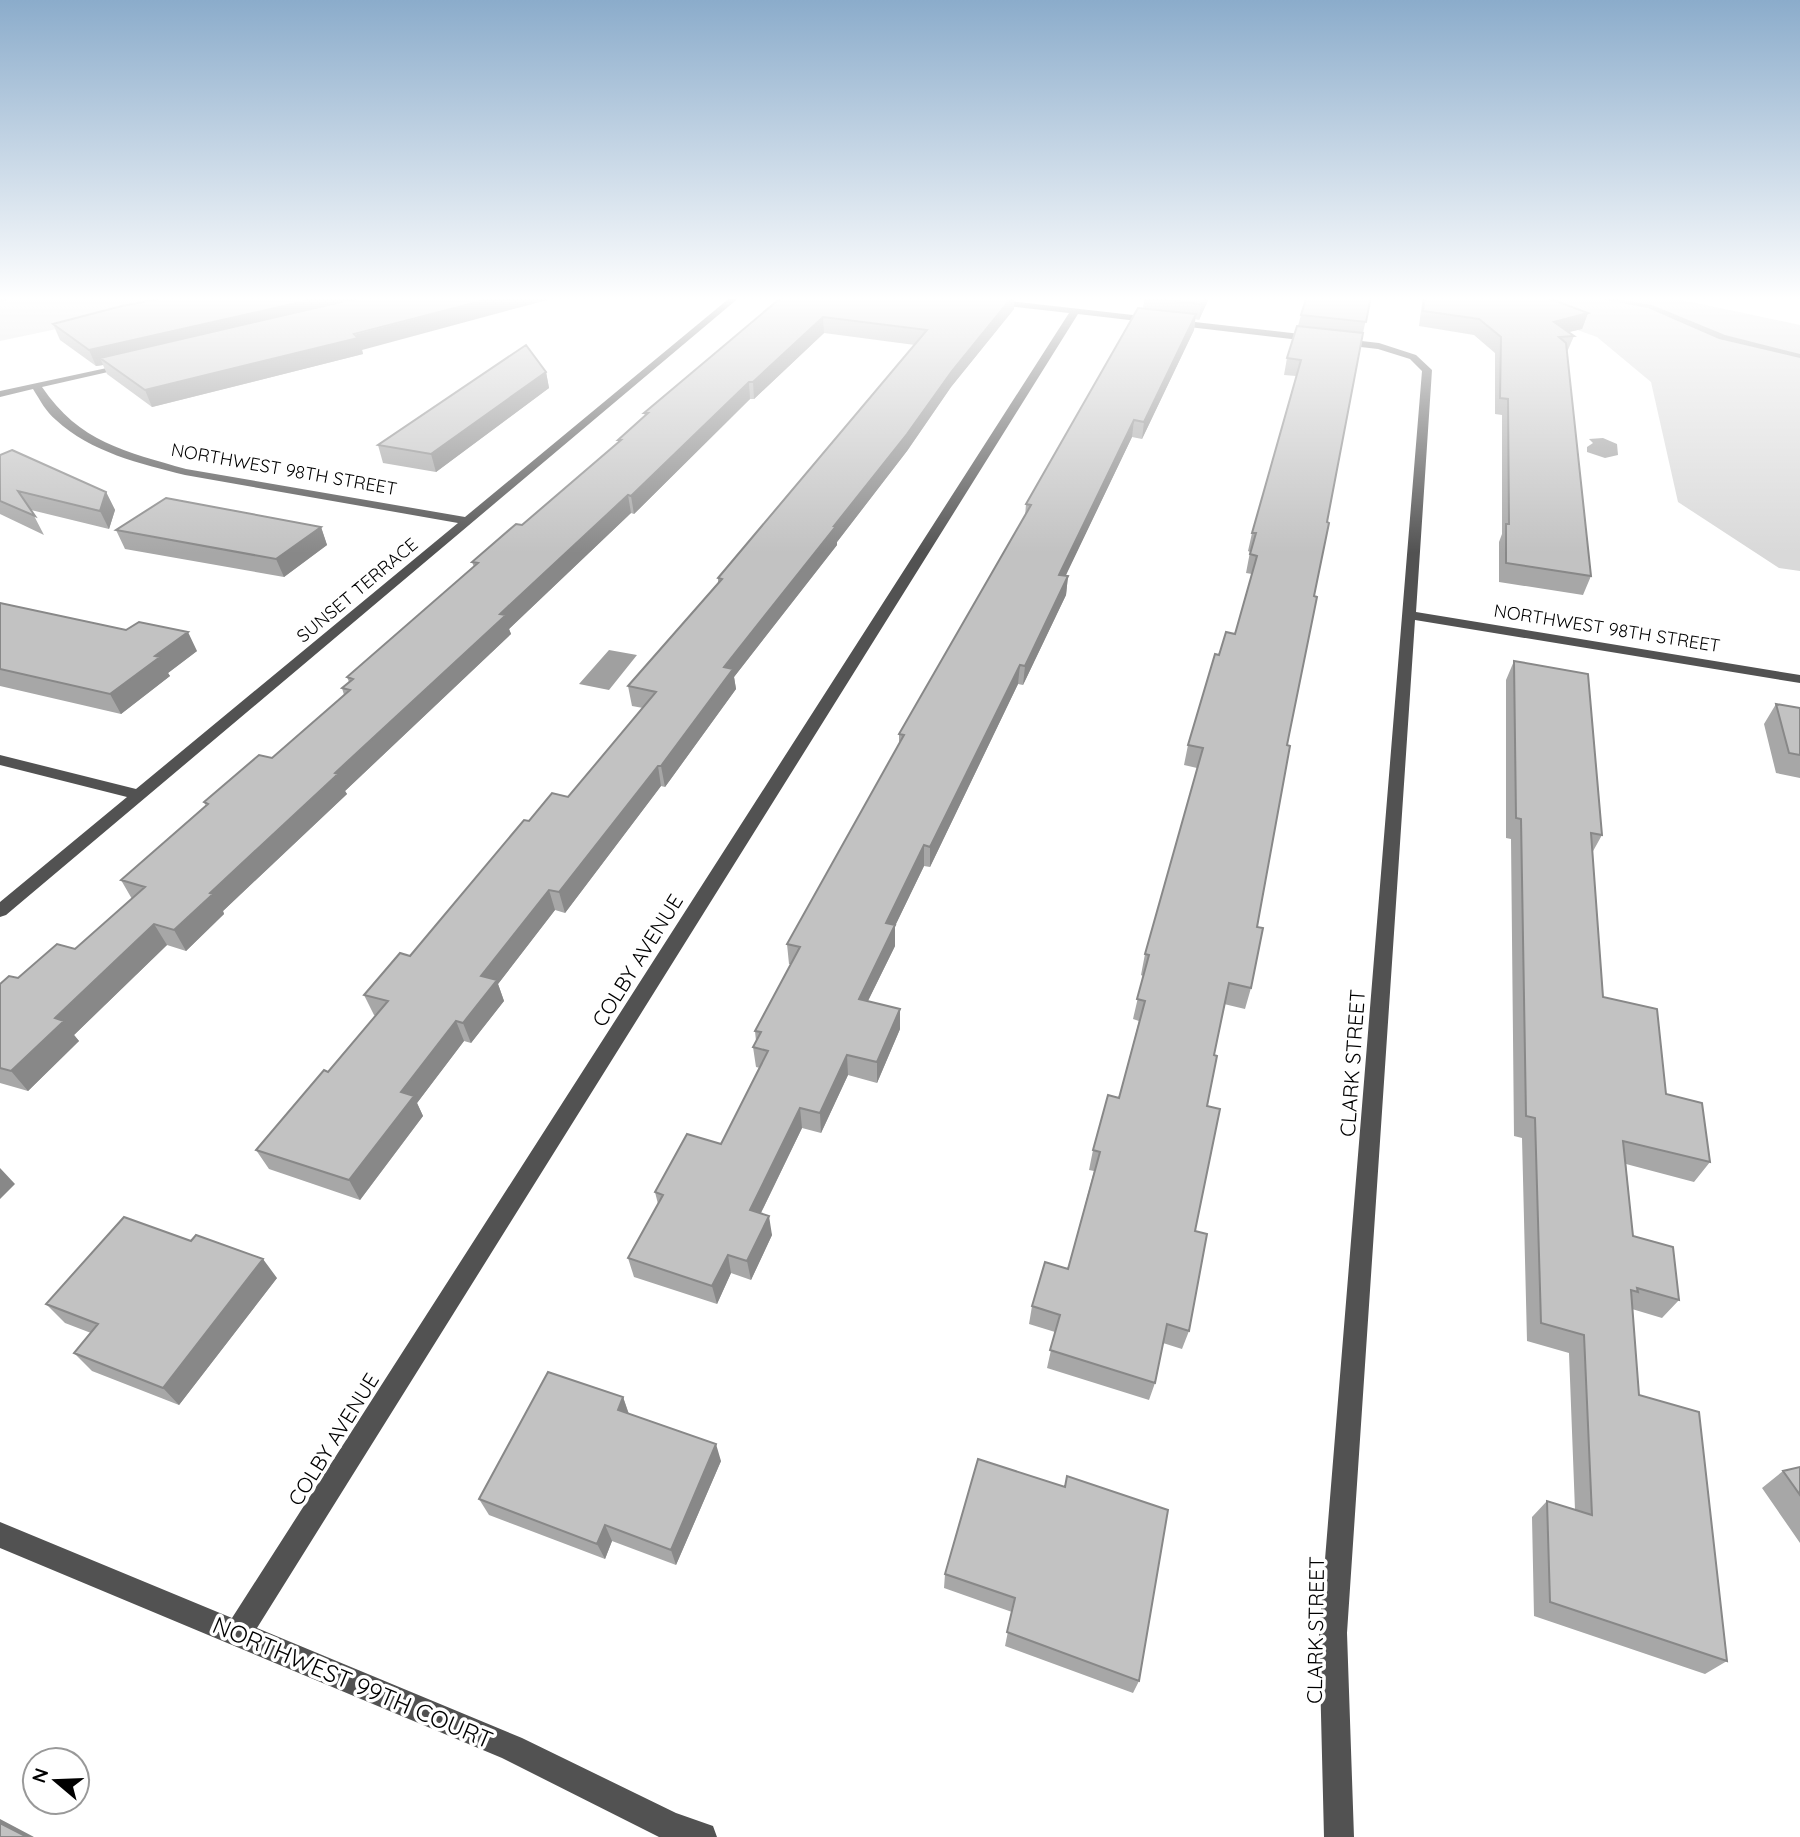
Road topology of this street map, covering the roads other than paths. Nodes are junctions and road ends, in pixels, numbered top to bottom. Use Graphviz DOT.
graph roads {
  1 [pos="55,382"];
  2 [pos="634,382"];
  3 [pos="1031,382"];
  4 [pos="1426,382"];
  5 [pos="36,386"];
  6 [pos="0,394"];
  7 [pos="467,521"];
  8 [pos="1408,615"];
  9 [pos="1800,679"];
  10 [pos="0,760"];
  11 [pos="139,795"];
  12 [pos="0,911"];
  13 [pos="0,1535"];
  14 [pos="237,1634"];
  15 [pos="702,1837"];
  16 [pos="1339,1837"];
  1 -- 5 [label="street"];
  2 -- 7 [label="street, SUNSET TERRACE"];
  3 -- 14 [label="street, COLBY AVENUE"];
  4 -- 8 [label="street, CLARK STREET"];
  5 -- 6 [label="street"];
  5 -- 7 [label="street, NORTHWEST 98TH STREET"];
  7 -- 11 [label="street, SUNSET TERRACE"];
  8 -- 9 [label="street, NORTHWEST 98TH STREET"];
  8 -- 16 [label="street, CLARK STREET"];
  10 -- 11 [label="street"];
  11 -- 12 [label="street, SUNSET TERRACE"];
  13 -- 14 [label="street, NORTHWEST 99TH COURT"];
  14 -- 15 [label="street, NORTHWEST 99TH COURT"];
}
